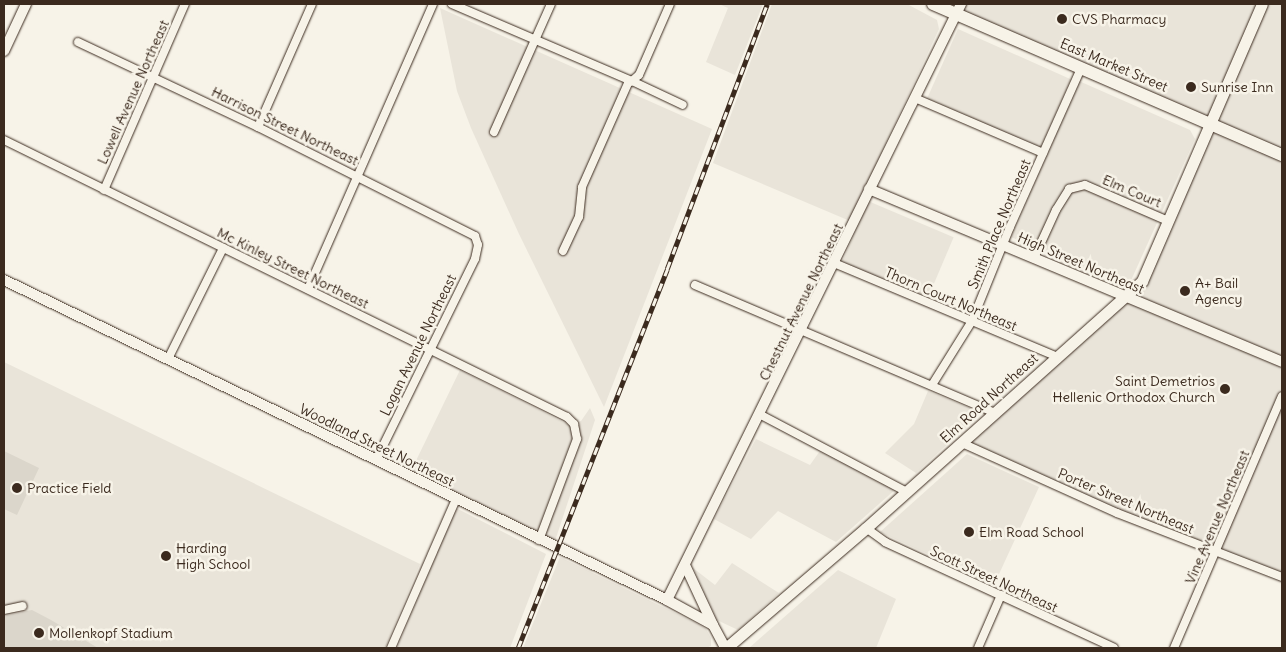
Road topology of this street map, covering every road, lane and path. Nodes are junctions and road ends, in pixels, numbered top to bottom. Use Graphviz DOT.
graph roads {
  1 [pos="26,4"];
  2 [pos="185,4"];
  3 [pos="312,4"];
  4 [pos="433,4"];
  5 [pos="452,4"];
  6 [pos="551,4"];
  7 [pos="670,4"];
  8 [pos="933,4"];
  9 [pos="1262,4"];
  10 [pos="959,9"];
  11 [pos="536,40"];
  12 [pos="78,42"];
  13 [pos="4,51"];
  14 [pos="1081,68"];
  15 [pos="154,76"];
  16 [pos="632,81"];
  17 [pos="917,99"];
  18 [pos="683,105"];
  19 [pos="1210,124"];
  20 [pos="258,127"];
  21 [pos="494,132"];
  22 [pos="4,140"];
  23 [pos="1043,153"];
  24 [pos="1282,155"];
  25 [pos="358,176"];
  26 [pos="869,189"];
  27 [pos="104,190"];
  28 [pos="1168,220"];
  29 [pos="477,240"];
  30 [pos="1004,245"];
  31 [pos="223,248"];
  32 [pos="563,251"];
  33 [pos="1034,258"];
  34 [pos="834,263"];
  35 [pos="4,280"];
  36 [pos="695,285"];
  37 [pos="308,289"];
  38 [pos="1125,296"];
  39 [pos="972,321"];
  40 [pos="802,331"];
  41 [pos="430,349"];
  42 [pos="1058,357"];
  43 [pos="168,359"];
  44 [pos="1282,362"];
  45 [pos="932,385"];
  46 [pos="1282,396"];
  47 [pos="995,412"];
  48 [pos="761,415"];
  49 [pos="962,443"];
  50 [pos="376,460"];
  51 [pos="907,492"];
  52 [pos="456,499"];
  53 [pos="866,528"];
  54 [pos="539,540"];
  55 [pos="1216,552"];
  56 [pos="685,565"];
  57 [pos="1282,577"];
  58 [pos="1001,596"];
  59 [pos="668,600"];
  60 [pos="23,606"];
  61 [pos="4,610"];
  62 [pos="713,624"];
  63 [pos="391,648"];
  64 [pos="725,648"];
  65 [pos="978,648"];
  66 [pos="1114,648"];
  67 [pos="1174,648"];
  1 -- 13 [label="street"];
  2 -- 15 [label="street, Lowell Avenue Northeast"];
  3 -- 20 [label="street"];
  4 -- 25 [label="street"];
  5 -- 11 [label="street"];
  6 -- 11 [label="street"];
  7 -- 16 [label="street"];
  8 -- 10 [label="main road, East Market Street"];
  9 -- 19 [label="main road, Elm Road Northeast"];
  10 -- 14 [label="main road, East Market Street"];
  10 -- 17 [label="street, Chestnut Avenue Northeast"];
  11 -- 16 [label="street"];
  11 -- 21 [label="street"];
  12 -- 15 [label="street, Harrison Street Northeast"];
  14 -- 19 [label="main road, East Market Street"];
  14 -- 23 [label="street, Smith Place Northeast"];
  15 -- 20 [label="street, Harrison Street Northeast"];
  15 -- 27 [label="street, Lowell Avenue Northeast"];
  16 -- 18 [label="street"];
  16 -- 32 [label="street"];
  17 -- 23 [label="street"];
  17 -- 26 [label="street, Chestnut Avenue Northeast"];
  19 -- 24 [label="main road, East Market Street"];
  19 -- 28 [label="main road, Elm Road Northeast"];
  20 -- 25 [label="street, Harrison Street Northeast"];
  22 -- 27 [label="street, Mc Kinley Street Northeast"];
  23 -- 30 [label="street, Smith Place Northeast"];
  25 -- 29 [label="street, Harrison Street Northeast"];
  25 -- 37 [label="street"];
  26 -- 30 [label="street, High Street Northeast"];
  26 -- 34 [label="street, Chestnut Avenue Northeast"];
  27 -- 31 [label="street, Mc Kinley Street Northeast"];
  28 -- 33 [label="street, Elm Court"];
  28 -- 38 [label="main road, Elm Road Northeast"];
  29 -- 41 [label="street, Logan Avenue Northeast"];
  30 -- 33 [label="street, High Street Northeast"];
  30 -- 39 [label="street, Smith Place Northeast"];
  31 -- 37 [label="street, Mc Kinley Street Northeast"];
  31 -- 43 [label="street"];
  33 -- 38 [label="street, High Street Northeast"];
  34 -- 39 [label="street, Thorn Court Northeast"];
  34 -- 40 [label="street, Chestnut Avenue Northeast"];
  35 -- 43 [label="street, Woodland Street Northeast"];
  36 -- 40 [label="street"];
  37 -- 41 [label="street, Mc Kinley Street Northeast"];
  38 -- 42 [label="main road, Elm Road Northeast"];
  38 -- 44 [label="street, High Street Northeast"];
  39 -- 42 [label="street, Thorn Court Northeast"];
  39 -- 45 [label="street, Smith Place Northeast"];
  40 -- 45 [label="street"];
  40 -- 48 [label="street, Chestnut Avenue Northeast"];
  41 -- 50 [label="street, Logan Avenue Northeast"];
  41 -- 54 [label="street, Mc Kinley Street Northeast"];
  42 -- 47 [label="main road, Elm Road Northeast"];
  43 -- 50 [label="street, Woodland Street Northeast"];
  45 -- 47 [label="street"];
  46 -- 55 [label="street, Vine Avenue Northeast"];
  47 -- 49 [label="main road, Elm Road Northeast"];
  48 -- 51 [label="street"];
  48 -- 56 [label="street, Chestnut Avenue Northeast"];
  49 -- 51 [label="main road, Elm Road Northeast"];
  49 -- 55 [label="street, Porter Street Northeast"];
  50 -- 52 [label="street, Woodland Street Northeast"];
  51 -- 53 [label="main road, Elm Road Northeast"];
  52 -- 54 [label="street, Woodland Street Northeast"];
  52 -- 63 [label="street"];
  53 -- 58 [label="street, Scott Street Northeast"];
  53 -- 64 [label="main road, Elm Road Northeast"];
  54 -- 59 [label="street, Woodland Street Northeast"];
  55 -- 57 [label="street, Porter Street Northeast"];
  55 -- 67 [label="street, Vine Avenue Northeast"];
  56 -- 59 [label="street, Chestnut Avenue Northeast"];
  56 -- 62 [label="street"];
  58 -- 65 [label="street"];
  58 -- 66 [label="street, Scott Street Northeast"];
  59 -- 62 [label="street, Woodland Street Northeast"];
  60 -- 61 [label="street"];
  62 -- 64 [label="street"];
}
